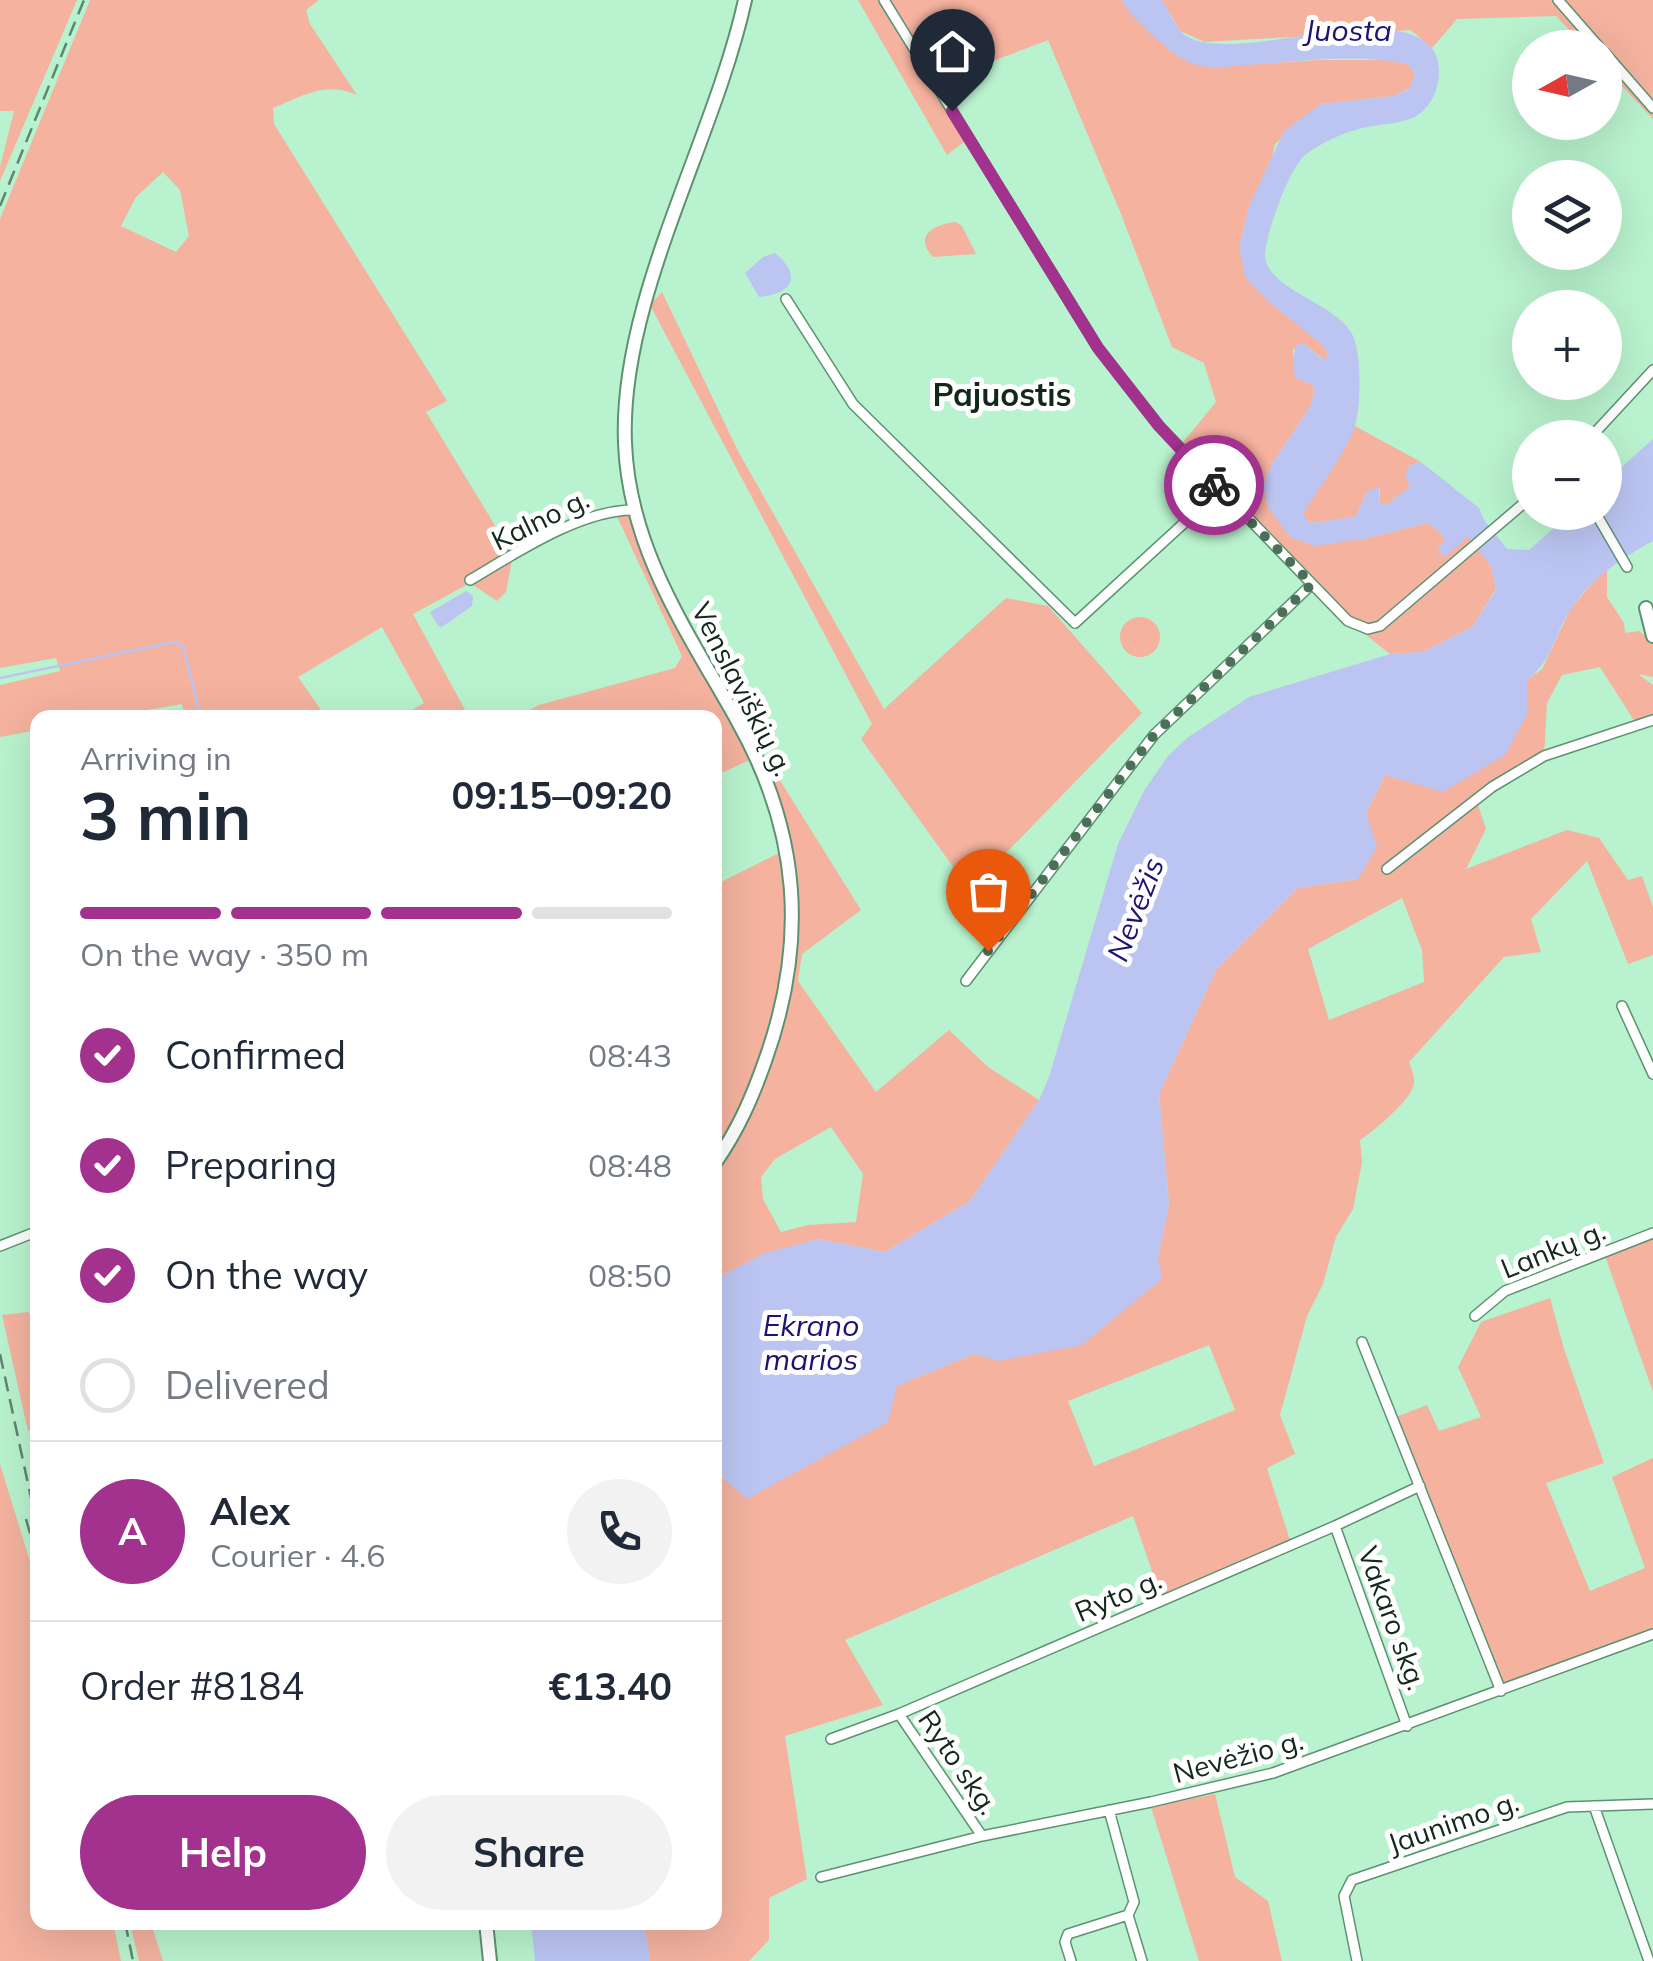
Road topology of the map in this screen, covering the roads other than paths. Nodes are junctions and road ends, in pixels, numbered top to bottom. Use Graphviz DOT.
graph roads {
  1 [pos="745,0"];
  2 [pos="884,0"];
  3 [pos="1558,0"];
  4 [pos="1584,30"];
  5 [pos="1622,73"];
  6 [pos="1653,108"];
  7 [pos="786,298"];
  8 [pos="1653,370"];
  9 [pos="1607,420"];
  10 [pos="1220,491"];
  11 [pos="633,510"];
  12 [pos="1512,515"];
  13 [pos="1606,530"];
  14 [pos="1628,566"];
  15 [pos="470,580"];
  16 [pos="1312,584"];
  17 [pos="1650,607"];
  18 [pos="1653,636"];
  19 [pos="1653,720"];
  20 [pos="1387,869"];
  21 [pos="966,980"];
  22 [pos="1622,1006"];
  23 [pos="1653,1074"];
  24 [pos="722,1152"];
  25 [pos="1653,1233"];
  26 [pos="30,1234"];
  27 [pos="0,1246"];
  28 [pos="1475,1316"];
  29 [pos="1362,1342"];
  30 [pos="1420,1486"];
  31 [pos="1335,1526"];
  32 [pos="1653,1634"];
  33 [pos="1501,1691"];
  34 [pos="899,1714"];
  35 [pos="1408,1726"];
  36 [pos="830,1740"];
  37 [pos="1653,1804"];
  38 [pos="1594,1806"];
  39 [pos="1109,1810"];
  40 [pos="982,1836"];
  41 [pos="821,1876"];
  42 [pos="1128,1916"];
  43 [pos="487,1930"];
  44 [pos="490,1961"];
  45 [pos="1071,1961"];
  46 [pos="1142,1961"];
  47 [pos="1357,1961"];
  48 [pos="1648,1961"];
  1 -- 11 [label="main road, Venslaviškių g."];
  2 -- 10 [label="street"];
  3 -- 4 [label="street"];
  5 -- 6 [label="street"];
  7 -- 10 [label="street"];
  8 -- 9 [label="street"];
  10 -- 16 [label="street"];
  11 -- 15 [label="street, Kalno g."];
  11 -- 24 [label="main road, Venslaviškių g."];
  12 -- 16 [label="street"];
  13 -- 14 [label="street"];
  16 -- 21 [label="street"];
  17 -- 18 [label="main road"];
  19 -- 20 [label="street"];
  22 -- 23 [label="street"];
  25 -- 28 [label="street, Lankų g."];
  26 -- 27 [label="street"];
  29 -- 30 [label="street"];
  30 -- 31 [label="street, Ryto g."];
  30 -- 33 [label="street"];
  31 -- 34 [label="street, Ryto g."];
  31 -- 35 [label="street, Vakaro skg."];
  32 -- 33 [label="street, Nevėžio g."];
  33 -- 35 [label="street, Nevėžio g."];
  34 -- 36 [label="street, Ryto g."];
  34 -- 40 [label="street, Ryto skg."];
  35 -- 39 [label="street, Nevėžio g."];
  37 -- 38 [label="street, Jaunimo g."];
  38 -- 47 [label="street, Jaunimo g."];
  38 -- 48 [label="street"];
  39 -- 40 [label="street, Nevėžio g."];
  39 -- 42 [label="street"];
  40 -- 41 [label="street, Nevėžio g."];
  42 -- 45 [label="street"];
  42 -- 46 [label="street"];
  43 -- 44 [label="main road"];
}
